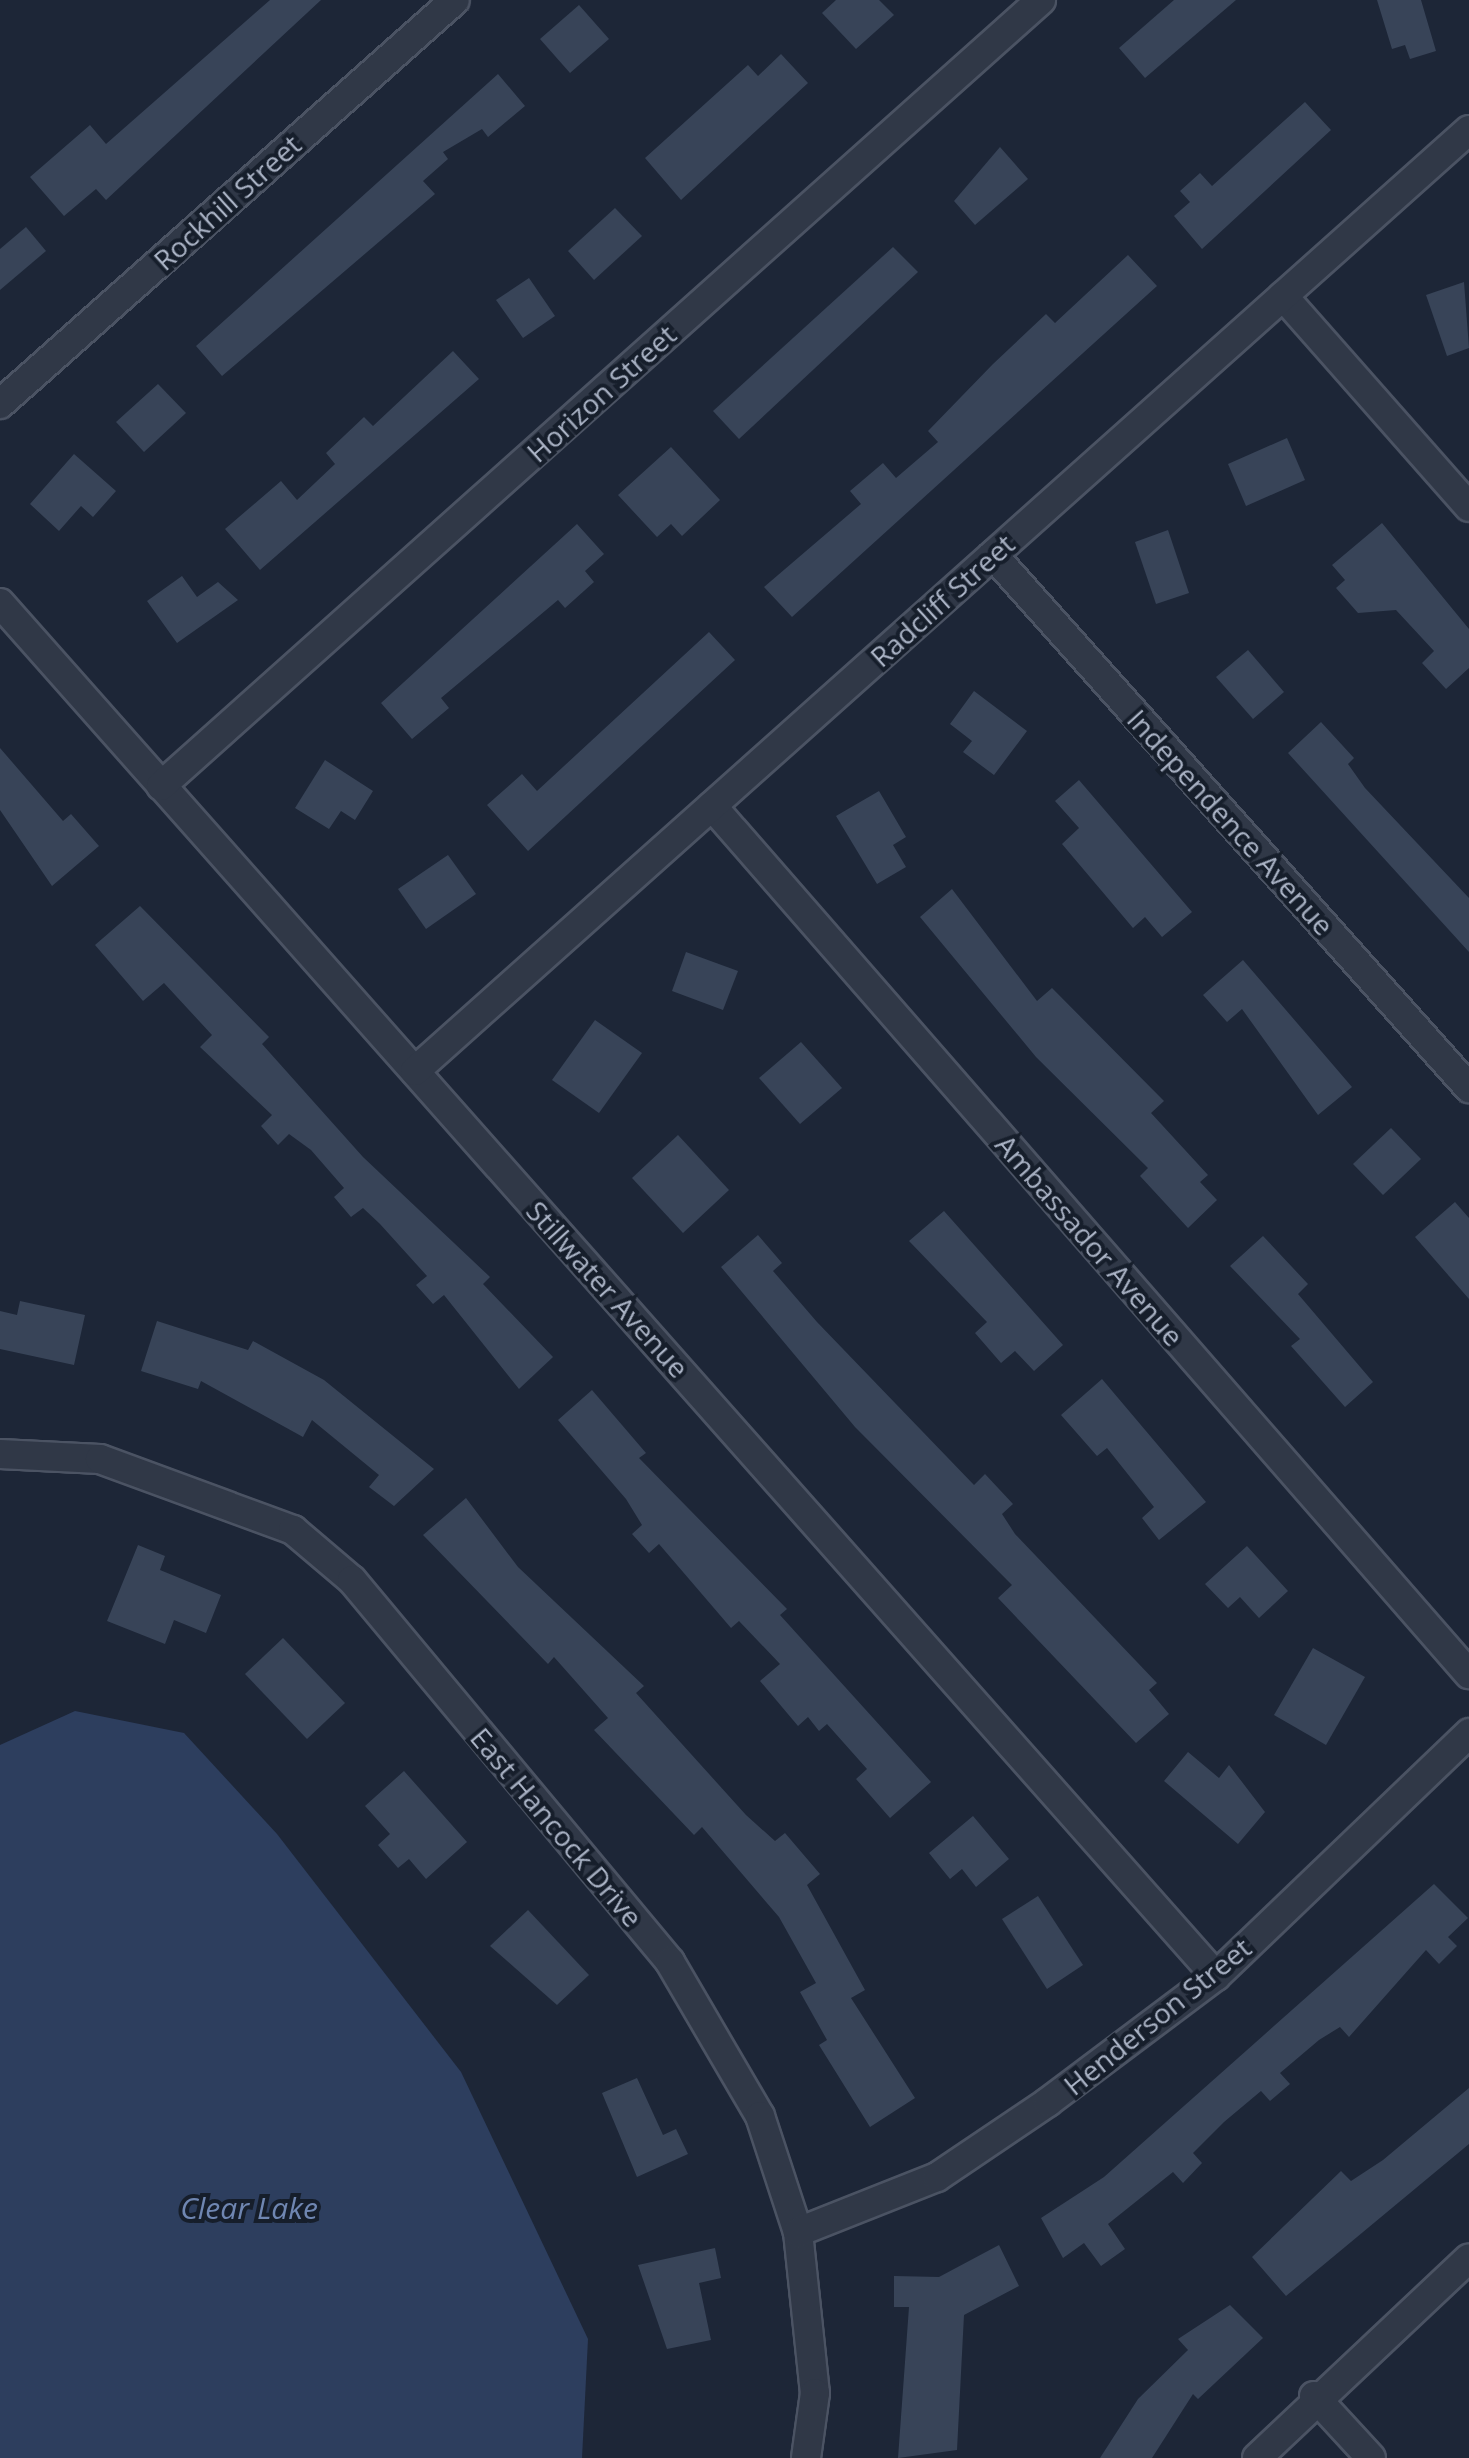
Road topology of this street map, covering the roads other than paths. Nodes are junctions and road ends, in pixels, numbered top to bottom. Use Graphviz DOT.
graph roads {
  1 [pos="454,0"];
  2 [pos="1041,0"];
  3 [pos="1469,130"];
  4 [pos="1283,296"];
  5 [pos="0,404"];
  6 [pos="1469,507"];
  7 [pos="993,554"];
  8 [pos="0,603"];
  9 [pos="162,786"];
  10 [pos="712,806"];
  11 [pos="415,1071"];
  12 [pos="1469,1088"];
  13 [pos="0,1454"];
  14 [pos="1469,1674"];
  15 [pos="1469,1733"];
  16 [pos="1216,1976"];
  17 [pos="798,2232"];
  18 [pos="1469,2258"];
  19 [pos="1314,2396"];
  20 [pos="806,2458"];
  21 [pos="1257,2458"];
  22 [pos="1371,2458"];
  1 -- 5 [label="street, Rockhill Street"];
  2 -- 9 [label="street, Horizon Street"];
  3 -- 4 [label="street, Radcliff Street"];
  4 -- 6 [label="street"];
  4 -- 7 [label="street, Radcliff Street"];
  7 -- 10 [label="street, Radcliff Street"];
  7 -- 12 [label="street, Independence Avenue"];
  8 -- 9 [label="street, Stillwater Avenue"];
  9 -- 11 [label="street, Stillwater Avenue"];
  10 -- 11 [label="street, Radcliff Street"];
  10 -- 14 [label="street, Ambassador Avenue"];
  11 -- 16 [label="street, Stillwater Avenue"];
  13 -- 17 [label="street, East Hancock Drive"];
  15 -- 16 [label="street, Henderson Street"];
  16 -- 17 [label="street, Henderson Street"];
  17 -- 20 [label="street, East Hancock Drive"];
  18 -- 19 [label="street"];
  19 -- 21 [label="street"];
  19 -- 22 [label="street"];
}
